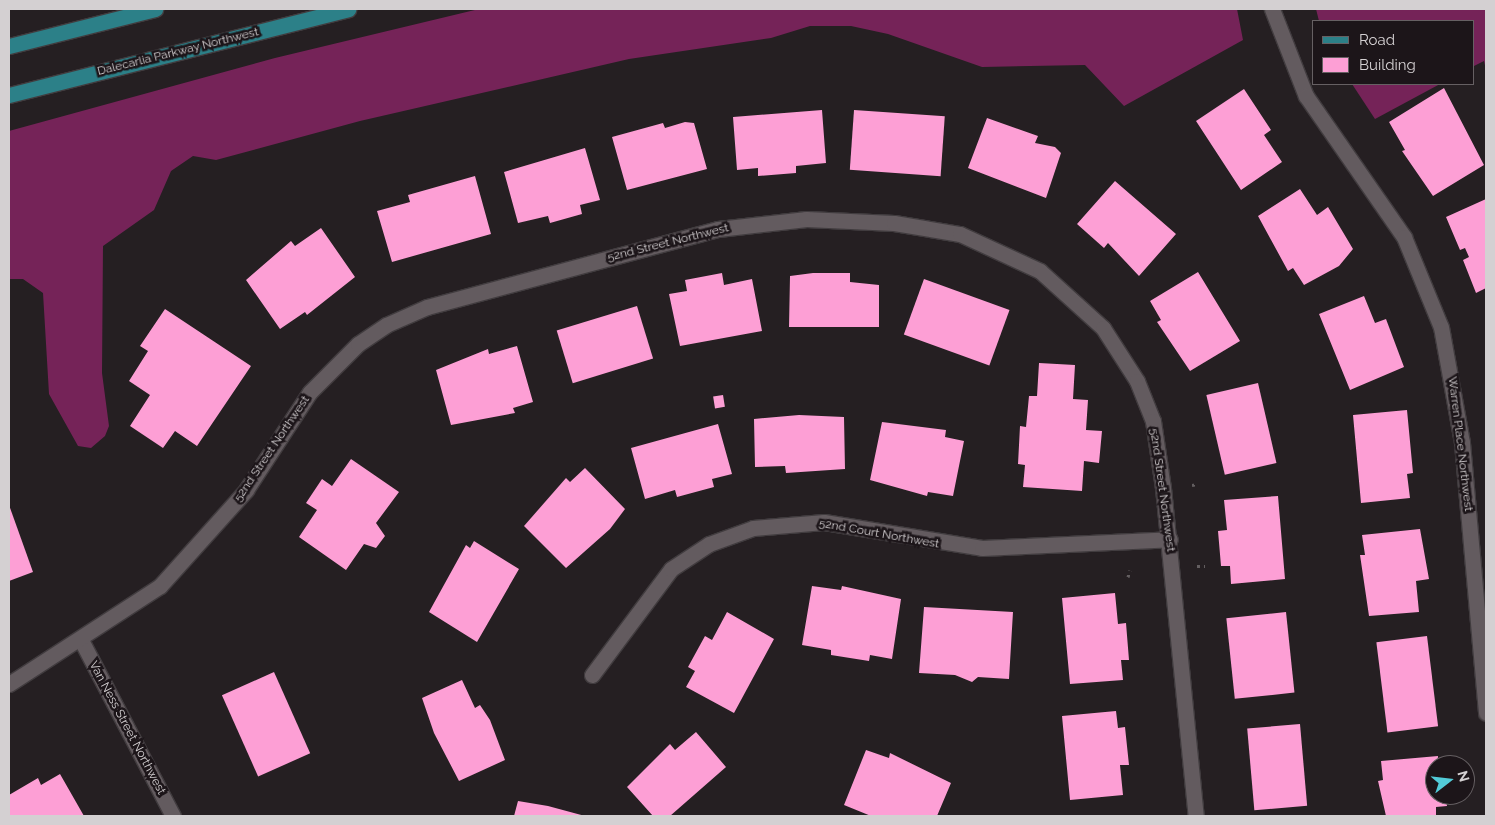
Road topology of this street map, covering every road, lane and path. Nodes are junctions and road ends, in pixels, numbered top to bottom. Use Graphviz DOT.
graph roads {
  1 [pos="155,9"];
  2 [pos="348,9"];
  3 [pos="1272,9"];
  4 [pos="9,46"];
  5 [pos="9,95"];
  6 [pos="1198,484"];
  7 [pos="1192,485"];
  8 [pos="1170,539"];
  9 [pos="1197,566"];
  10 [pos="1205,566"];
  11 [pos="1130,570"];
  12 [pos="1128,577"];
  13 [pos="81,640"];
  14 [pos="592,675"];
  15 [pos="9,684"];
  16 [pos="1486,713"];
  17 [pos="173,816"];
  18 [pos="1196,816"];
  1 -- 4 [label="main road"];
  2 -- 5 [label="main road, Dalecarlia Parkway Northwest"];
  3 -- 16 [label="street, Warren Place Northwest"];
  6 -- 7 [label="path"];
  8 -- 13 [label="street, 52nd Street Northwest"];
  8 -- 14 [label="street, 52nd Court Northwest"];
  8 -- 18 [label="street, 52nd Street Northwest"];
  9 -- 10 [label="path"];
  11 -- 12 [label="path"];
  13 -- 15 [label="street, 52nd Street Northwest"];
  13 -- 17 [label="street, Van Ness Street Northwest"];
}
